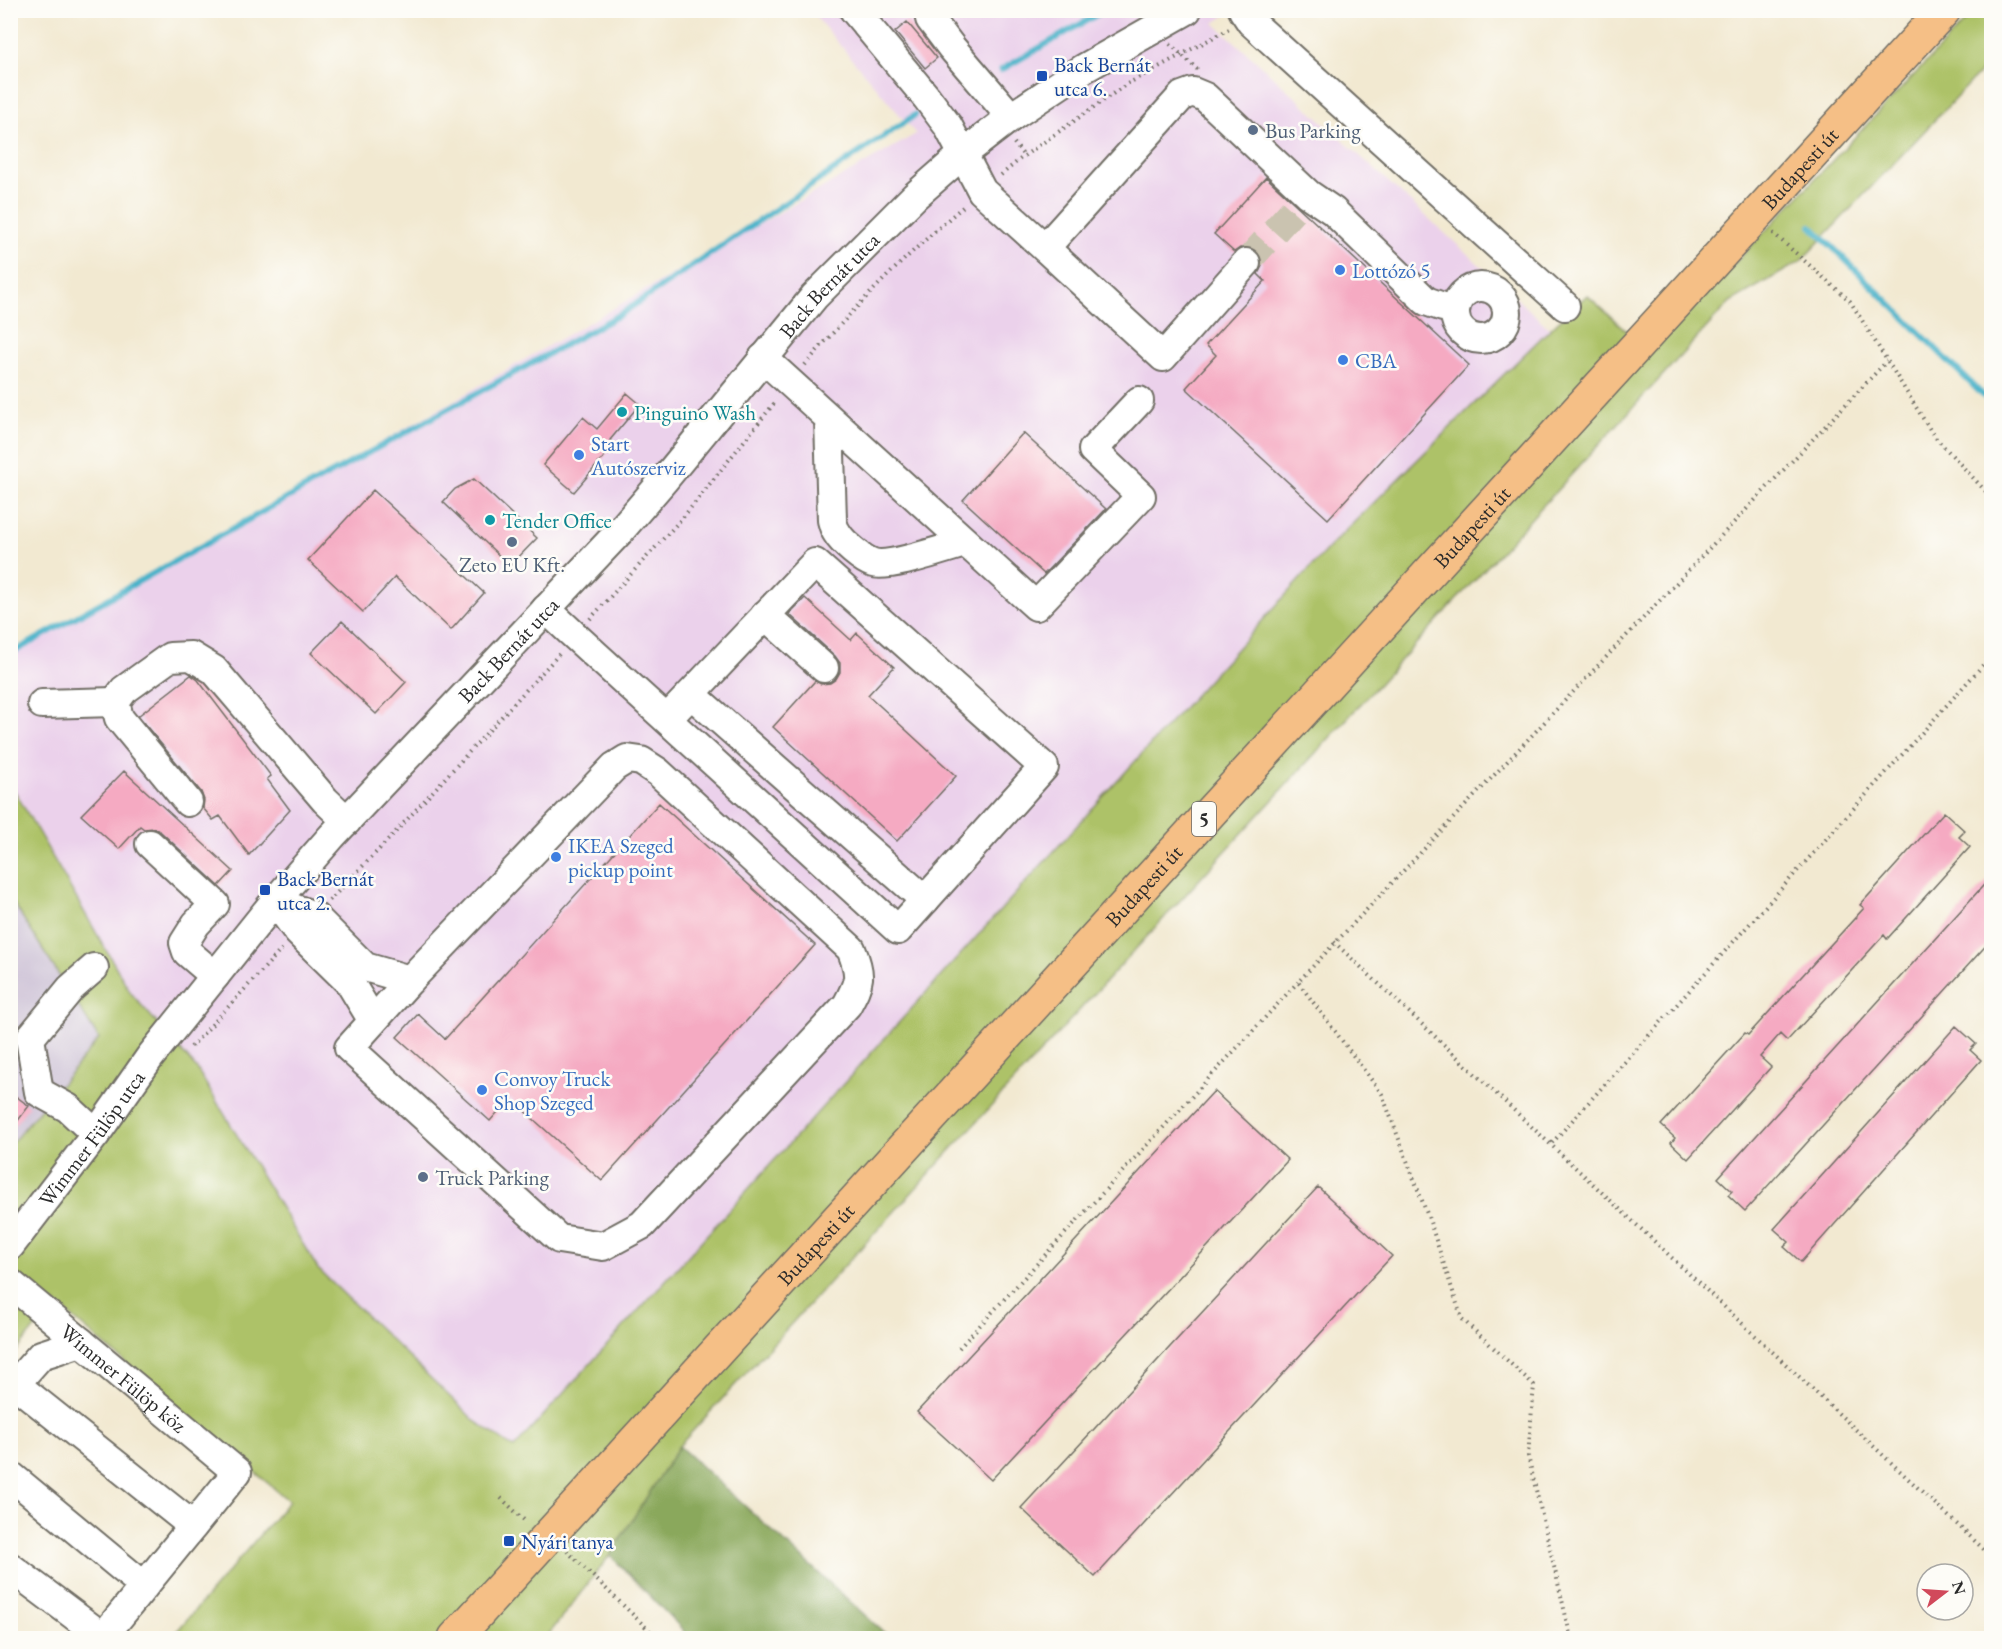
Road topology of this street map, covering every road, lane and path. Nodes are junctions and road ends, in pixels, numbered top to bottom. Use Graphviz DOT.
graph roads {
  1 [pos="854,10"];
  2 [pos="929,10"];
  3 [pos="1187,10"];
  4 [pos="1944,10"];
  5 [pos="1246,14"];
  6 [pos="1011,117"];
  7 [pos="963,154"];
  8 [pos="982,191"];
  9 [pos="1755,217"];
  10 [pos="1045,248"];
  11 [pos="1246,263"];
  12 [pos="1565,306"];
  13 [pos="1455,307"];
  14 [pos="763,358"];
  15 [pos="1887,361"];
  16 [pos="790,383"];
  17 [pos="1139,401"];
  18 [pos="830,420"];
  19 [pos="1992,498"];
  20 [pos="965,543"];
  21 [pos="546,609"];
  22 [pos="765,615"];
  23 [pos="575,636"];
  24 [pos="1992,655"];
  25 [pos="824,668"];
  26 [pos="691,694"];
  27 [pos="115,702"];
  28 [pos="42,704"];
  29 [pos="667,719"];
  30 [pos="188,802"];
  31 [pos="346,821"];
  32 [pos="150,843"];
  33 [pos="925,900"];
  34 [pos="275,901"];
  35 [pos="306,924"];
  36 [pos="1334,942"];
  37 [pos="94,968"];
  38 [pos="357,975"];
  39 [pos="215,976"];
  40 [pos="410,981"];
  41 [pos="1298,982"];
  42 [pos="373,1021"];
  43 [pos="20,1031"];
  44 [pos="186,1052"];
  45 [pos="150,1057"];
  46 [pos="96,1134"];
  47 [pos="1552,1143"];
  48 [pos="10,1246"];
  49 [pos="10,1283"];
  50 [pos="81,1342"];
  51 [pos="959,1348"];
  52 [pos="13,1387"];
  53 [pos="10,1475"];
  54 [pos="501,1498"];
  55 [pos="193,1526"];
  56 [pos="538,1529"];
  57 [pos="1992,1557"];
  58 [pos="10,1567"];
  59 [pos="144,1586"];
  60 [pos="460,1635"];
  61 [pos="102,1638"];
  62 [pos="657,1638"];
  63 [pos="1572,1638"];
  1 -- 7 [label="street"];
  2 -- 6 [label="street"];
  3 -- 6 [label="street, Back Bernát utca"];
  4 -- 9 [label="main road, Budapesti út / 5"];
  5 -- 8 [label="path"];
  5 -- 12 [label="street"];
  6 -- 7 [label="street, Back Bernát utca"];
  7 -- 8 [label="street"];
  7 -- 14 [label="street, Back Bernát utca"];
  8 -- 10 [label="street"];
  8 -- 16 [label="path"];
  9 -- 15 [label="path"];
  9 -- 56 [label="main road, Budapesti út / 5"];
  10 -- 11 [label="street"];
  10 -- 13 [label="street"];
  14 -- 16 [label="street"];
  14 -- 21 [label="street, Back Bernát utca"];
  15 -- 19 [label="path"];
  15 -- 36 [label="path"];
  16 -- 18 [label="street"];
  16 -- 23 [label="path"];
  17 -- 20 [label="street"];
  18 -- 20 [label="street"];
  18 -- 20 [label="street"];
  21 -- 23 [label="street"];
  21 -- 31 [label="street, Back Bernát utca"];
  22 -- 25 [label="street"];
  22 -- 26 [label="street"];
  22 -- 33 [label="street"];
  23 -- 29 [label="street"];
  23 -- 35 [label="path"];
  24 -- 47 [label="path"];
  26 -- 29 [label="street"];
  26 -- 33 [label="street"];
  27 -- 28 [label="street"];
  27 -- 30 [label="street"];
  27 -- 31 [label="street"];
  29 -- 33 [label="street"];
  31 -- 34 [label="street, Back Bernát utca"];
  32 -- 39 [label="street"];
  34 -- 35 [label="street"];
  34 -- 39 [label="street, Back Bernát utca"];
  35 -- 38 [label="street"];
  35 -- 44 [label="path"];
  36 -- 41 [label="path"];
  36 -- 47 [label="path"];
  37 -- 43 [label="street"];
  38 -- 40 [label="street"];
  38 -- 42 [label="street"];
  39 -- 45 [label="street, Back Bernát utca"];
  40 -- 42 [label="street"];
  40 -- 42 [label="street"];
  41 -- 51 [label="path"];
  41 -- 63 [label="path"];
  43 -- 46 [label="street"];
  45 -- 46 [label="street, Wimmer Fülöp utca"];
  46 -- 48 [label="street, Wimmer Fülöp utca"];
  47 -- 57 [label="path"];
  49 -- 50 [label="street, Wimmer Fülöp köz"];
  50 -- 52 [label="street"];
  50 -- 55 [label="street, Wimmer Fülöp köz"];
  52 -- 55 [label="street"];
  53 -- 59 [label="street"];
  54 -- 56 [label="path"];
  55 -- 59 [label="street"];
  56 -- 60 [label="main road, Budapesti út / 5"];
  56 -- 62 [label="path"];
  58 -- 61 [label="street"];
  59 -- 61 [label="street"];
}
